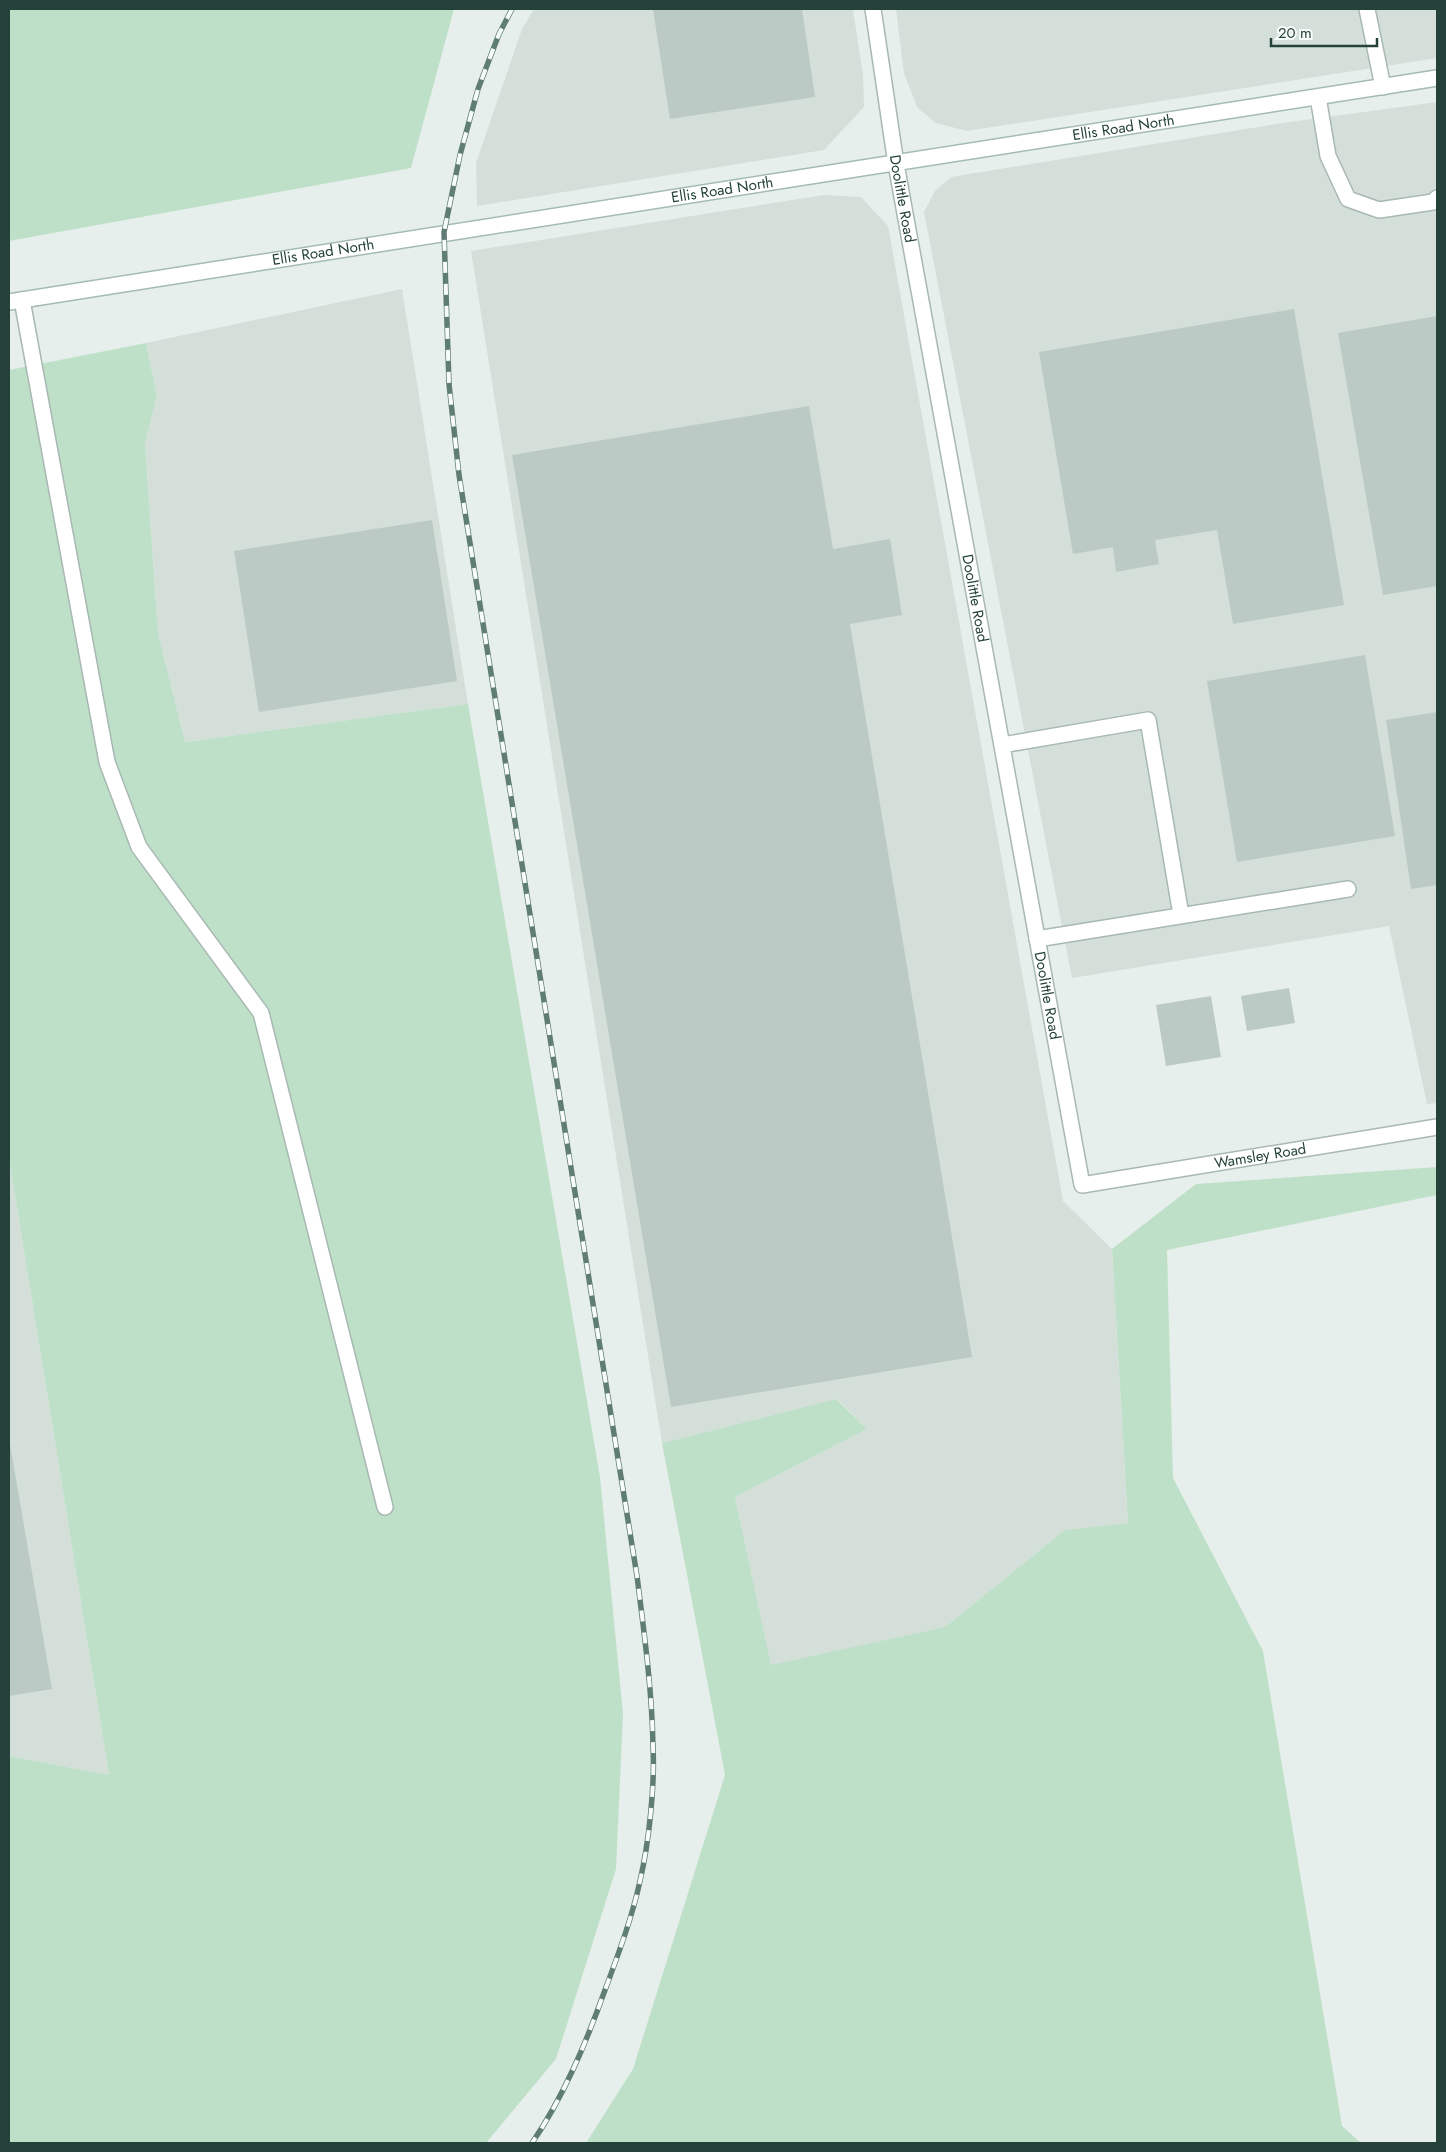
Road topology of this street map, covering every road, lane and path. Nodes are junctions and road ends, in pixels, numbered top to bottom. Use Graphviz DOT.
graph roads {
  1 [pos="873,9"];
  2 [pos="1367,9"];
  3 [pos="1437,78"];
  4 [pos="1383,87"];
  5 [pos="1318,97"];
  6 [pos="896,164"];
  7 [pos="1437,198"];
  8 [pos="16,301"];
  9 [pos="1002,746"];
  10 [pos="1348,888"];
  11 [pos="1181,916"];
  12 [pos="1037,939"];
  13 [pos="1437,1127"];
  14 [pos="1082,1185"];
  15 [pos="385,1507"];
  1 -- 6 [label="street, Doolittle Road"];
  2 -- 4 [label="street"];
  3 -- 4 [label="street, Ellis Road North"];
  4 -- 5 [label="street, Ellis Road North"];
  5 -- 6 [label="street, Ellis Road North"];
  5 -- 7 [label="street"];
  6 -- 8 [label="street, Ellis Road North"];
  6 -- 9 [label="street, Doolittle Road"];
  8 -- 15 [label="street"];
  9 -- 11 [label="street"];
  9 -- 12 [label="street, Doolittle Road"];
  10 -- 11 [label="street"];
  11 -- 12 [label="street"];
  12 -- 14 [label="street, Doolittle Road"];
  13 -- 14 [label="street, Wamsley Road"];
}
